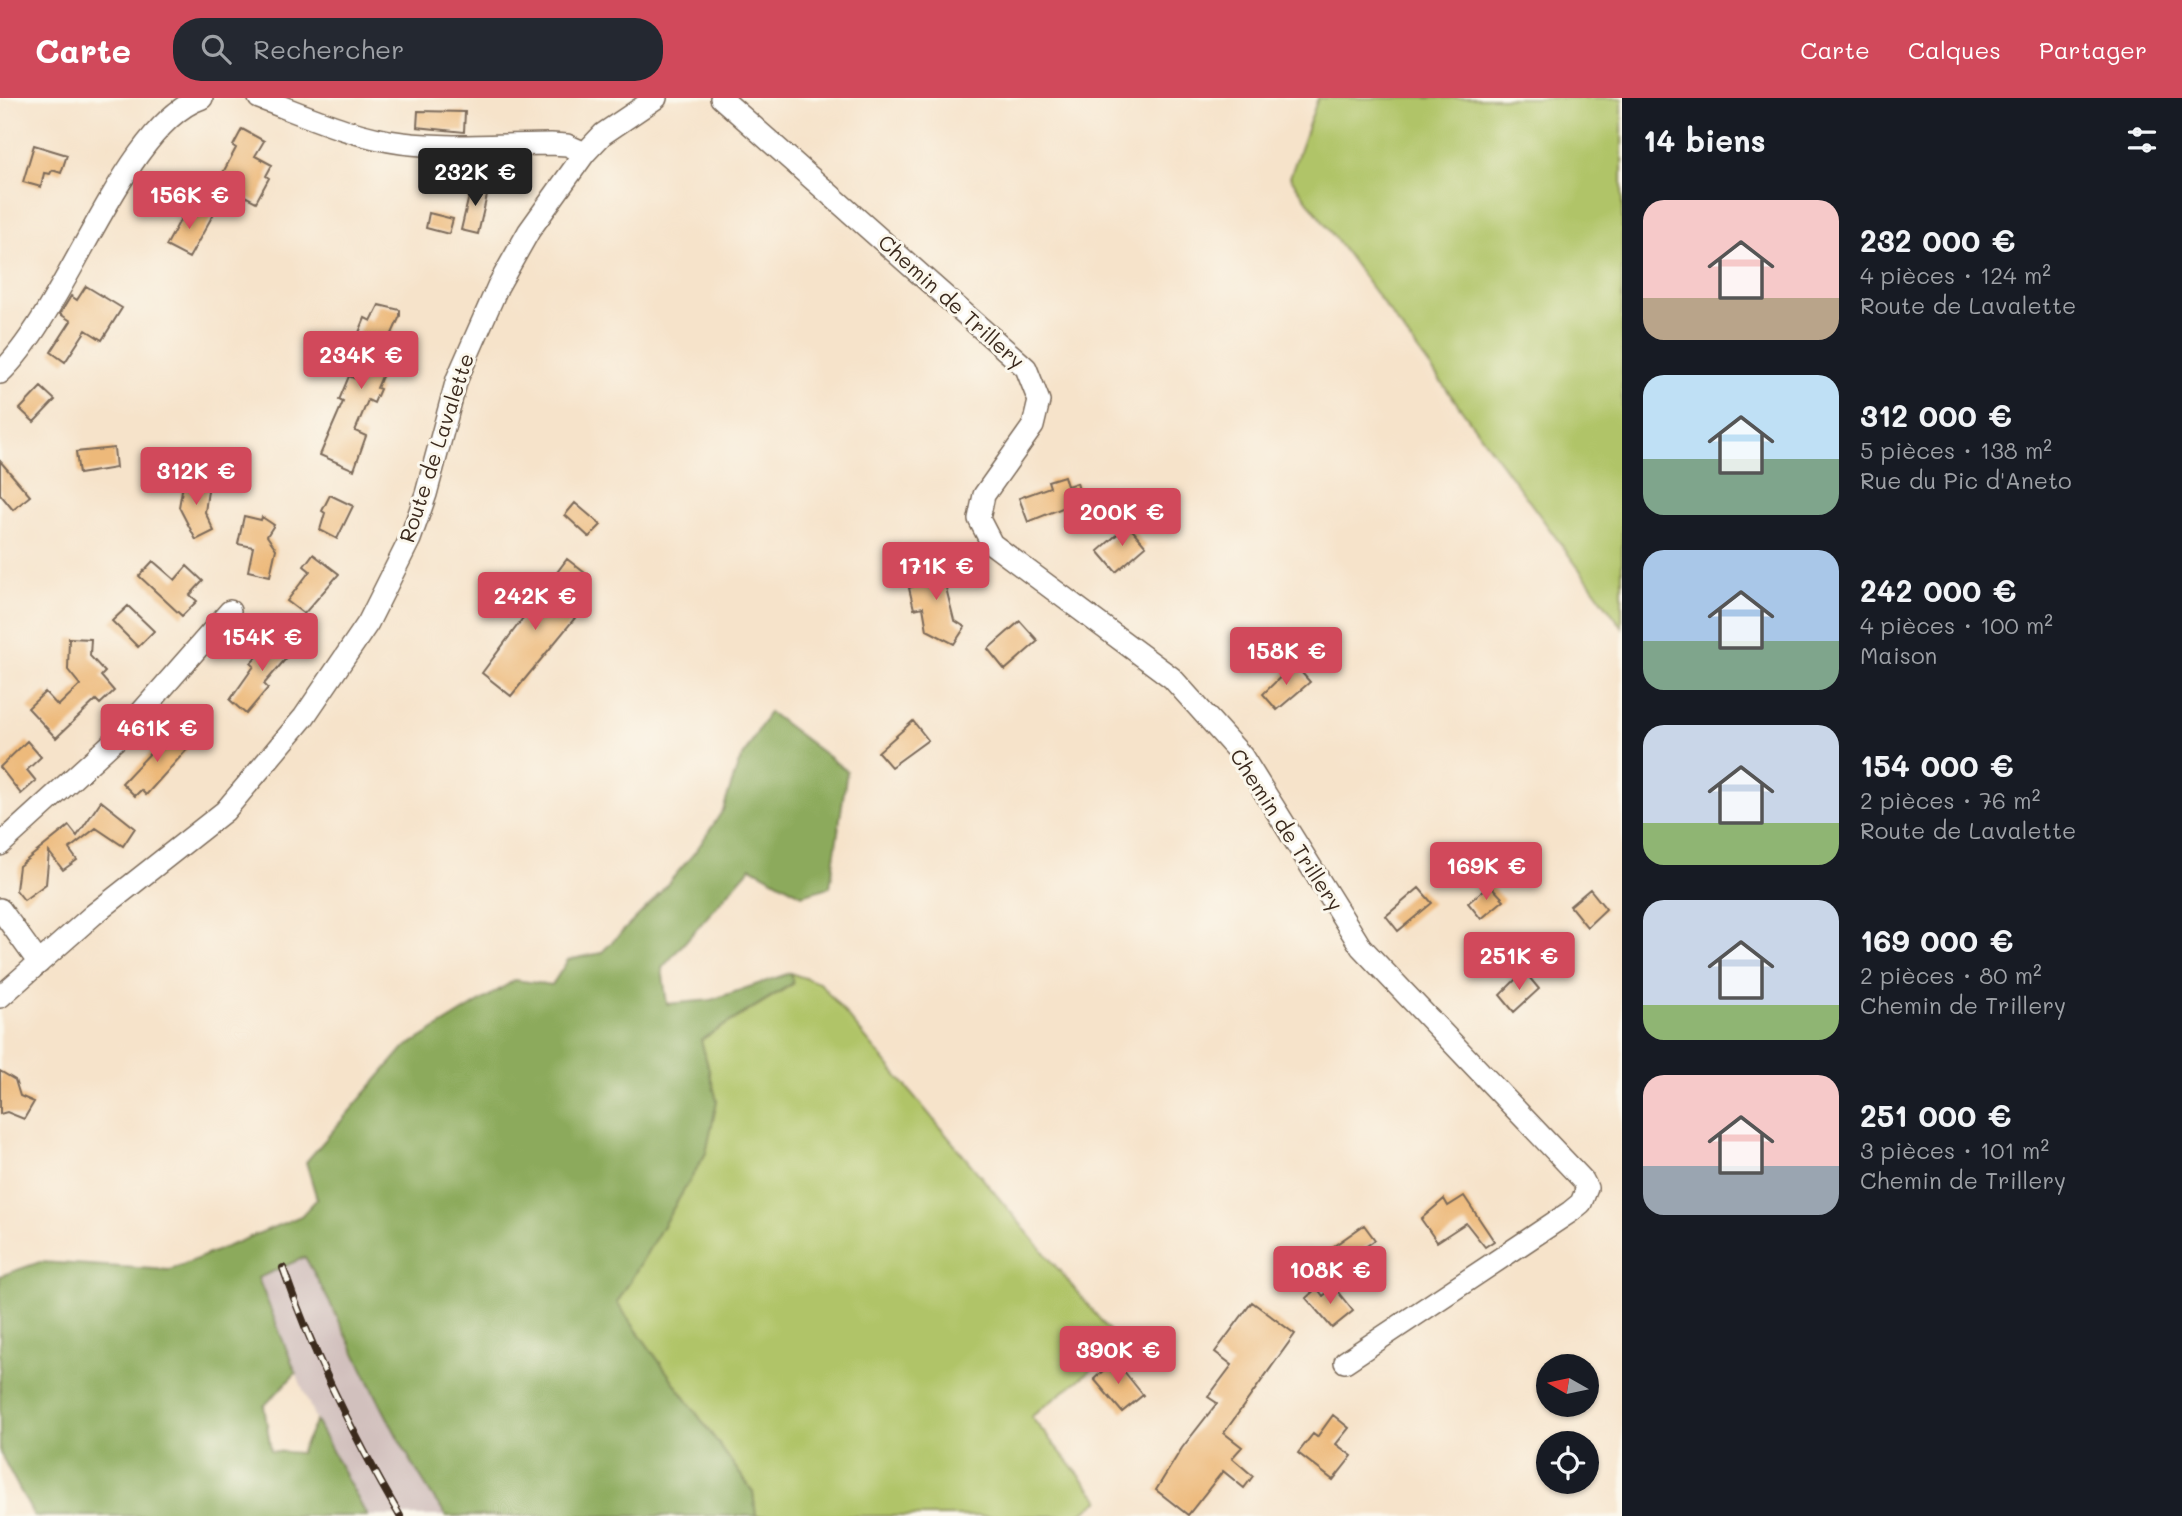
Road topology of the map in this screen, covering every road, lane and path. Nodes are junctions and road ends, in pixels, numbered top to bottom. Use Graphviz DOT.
graph roads {
  1 [pos="202,98"];
  2 [pos="259,98"];
  3 [pos="656,98"];
  4 [pos="721,98"];
  5 [pos="585,153"];
  6 [pos="0,373"];
  7 [pos="230,611"];
  8 [pos="0,845"];
  9 [pos="0,909"];
  10 [pos="39,963"];
  11 [pos="0,997"];
  12 [pos="1345,1362"];
  1 -- 6 [label="street"];
  2 -- 5 [label="street"];
  3 -- 5 [label="street, Route de Lavalette"];
  4 -- 12 [label="street, Chemin de Trillery"];
  5 -- 10 [label="street, Route de Lavalette"];
  7 -- 8 [label="street"];
  9 -- 10 [label="street"];
  10 -- 11 [label="street, Route de Lavalette"];
}
